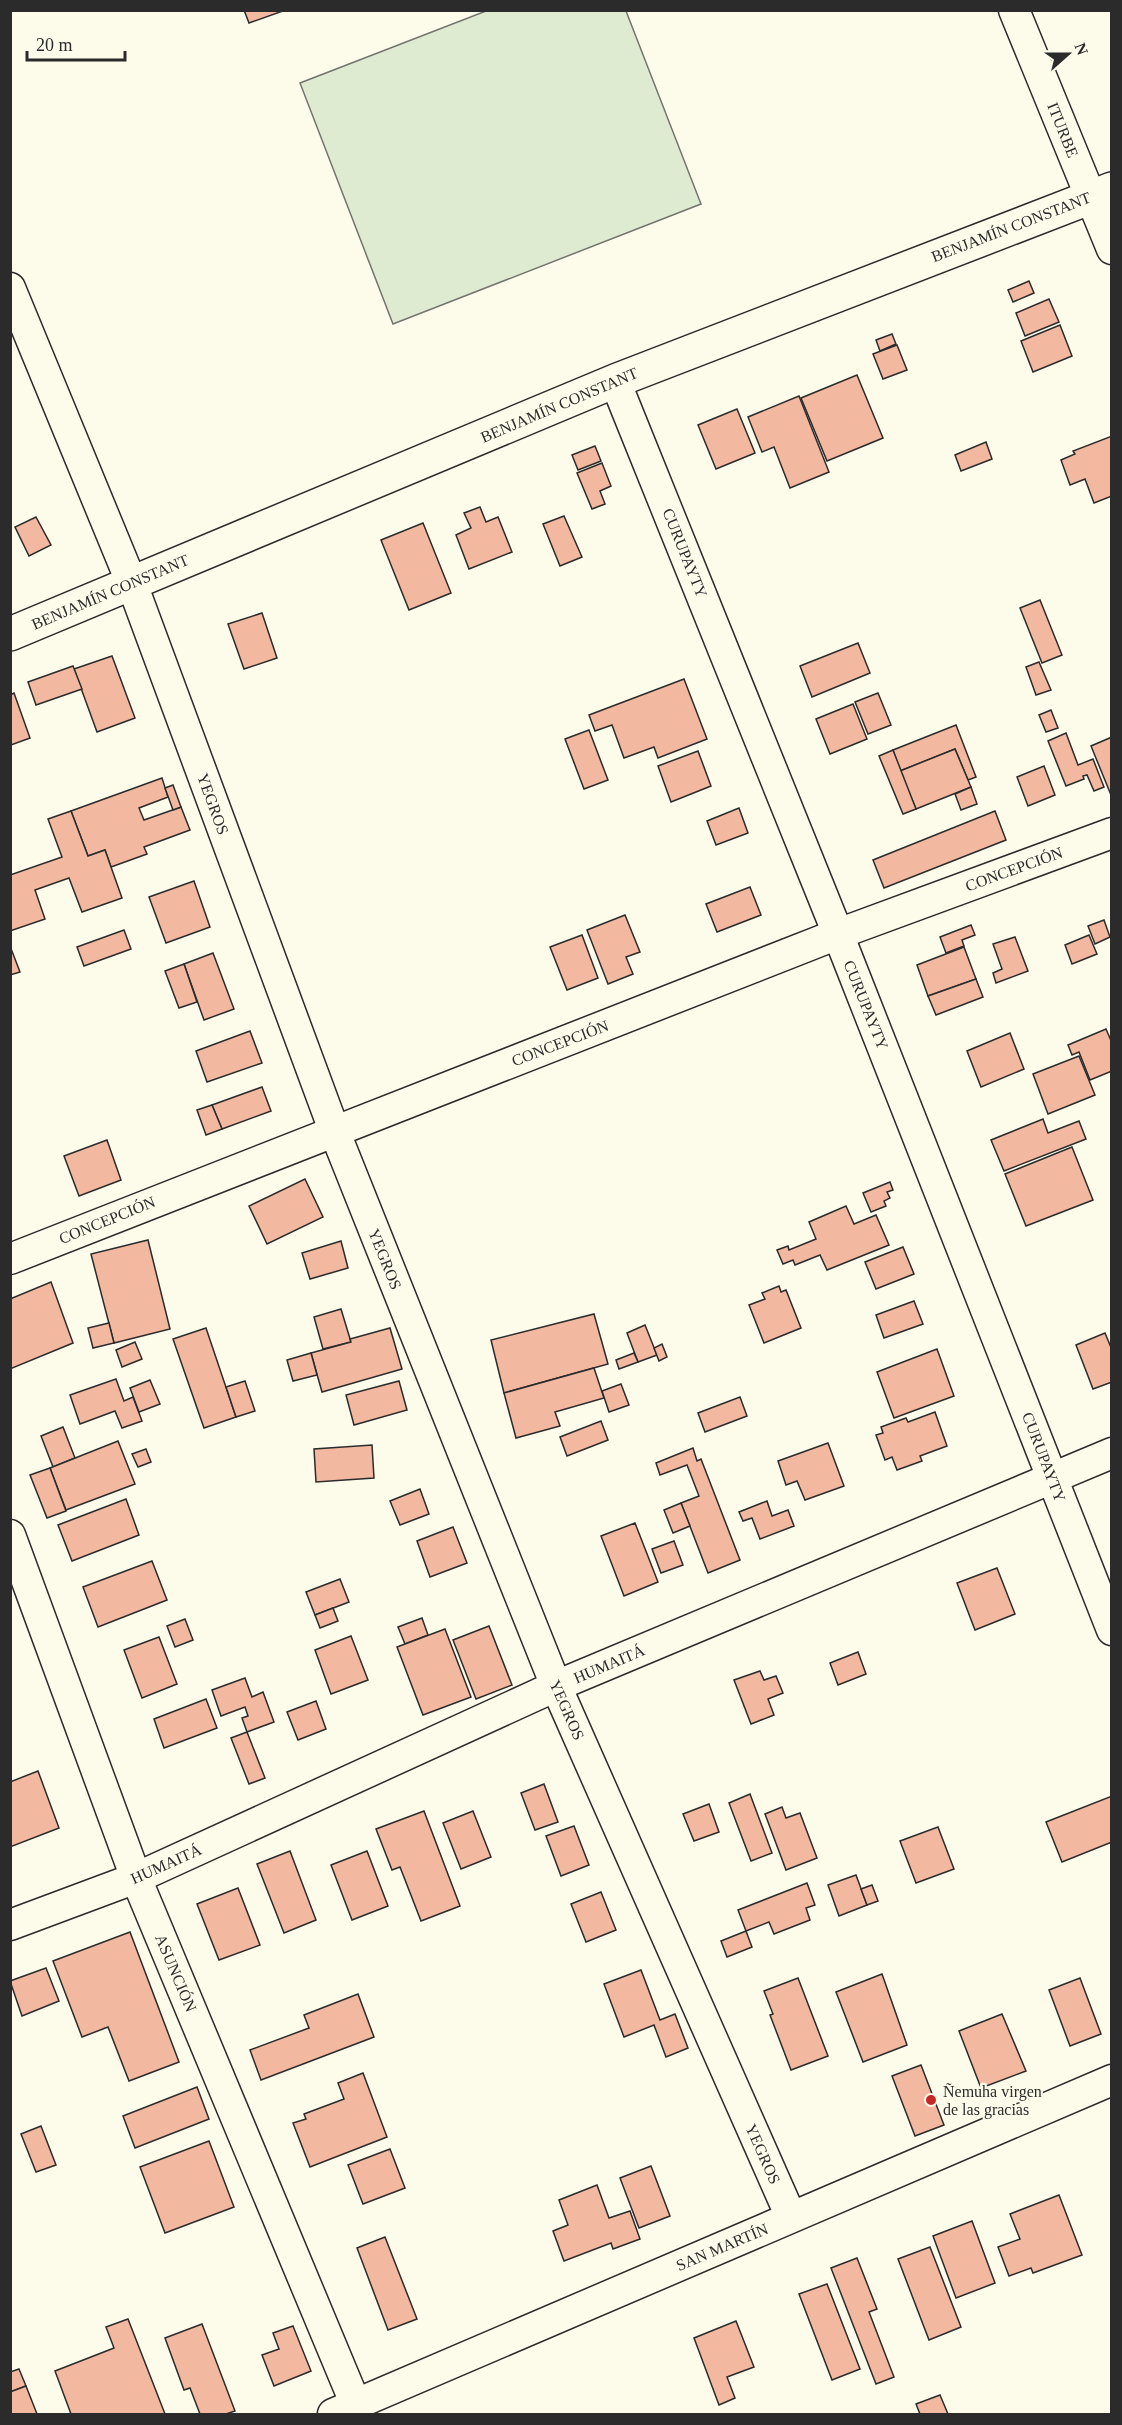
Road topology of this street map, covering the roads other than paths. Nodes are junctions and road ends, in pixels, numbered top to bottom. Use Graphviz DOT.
graph roads {
  1 [pos="1014,10"];
  2 [pos="1101,192"];
  3 [pos="1112,249"];
  4 [pos="10,288"];
  5 [pos="615,381"];
  6 [pos="132,584"];
  7 [pos="10,634"];
  8 [pos="1112,833"];
  9 [pos="838,934"];
  10 [pos="334,1130"];
  11 [pos="10,1259"];
  12 [pos="1112,1453"];
  13 [pos="1052,1477"];
  14 [pos="10,1535"];
  15 [pos="1112,1630"];
  16 [pos="556,1686"];
  17 [pos="136,1878"];
  18 [pos="10,1924"];
  19 [pos="1112,2080"];
  20 [pos="791,2217"];
  21 [pos="345,2410"];
  1 -- 2 [label="street, ITURBE"];
  2 -- 3 [label="street, ITURBE"];
  2 -- 5 [label="street, BENJAMÍN CONSTANT"];
  4 -- 6 [label="street, YEGROS"];
  5 -- 6 [label="street, BENJAMÍN CONSTANT"];
  5 -- 9 [label="street, CURUPAYTY"];
  6 -- 7 [label="street, BENJAMÍN CONSTANT"];
  6 -- 10 [label="street, YEGROS"];
  8 -- 9 [label="street, CONCEPCIÓN"];
  9 -- 10 [label="street, CONCEPCIÓN"];
  9 -- 13 [label="street, CURUPAYTY"];
  10 -- 11 [label="street, CONCEPCIÓN"];
  10 -- 16 [label="street, YEGROS"];
  12 -- 13 [label="street, HUMAITÁ"];
  13 -- 15 [label="street, CURUPAYTY"];
  13 -- 16 [label="street, HUMAITÁ"];
  14 -- 17 [label="street, ASUNCIÓN"];
  16 -- 17 [label="street, HUMAITÁ"];
  16 -- 20 [label="street, YEGROS"];
  17 -- 18 [label="street, HUMAITÁ"];
  17 -- 21 [label="street, ASUNCIÓN"];
  19 -- 20 [label="street, SAN MARTÍN"];
  20 -- 21 [label="street, SAN MARTÍN"];
}
